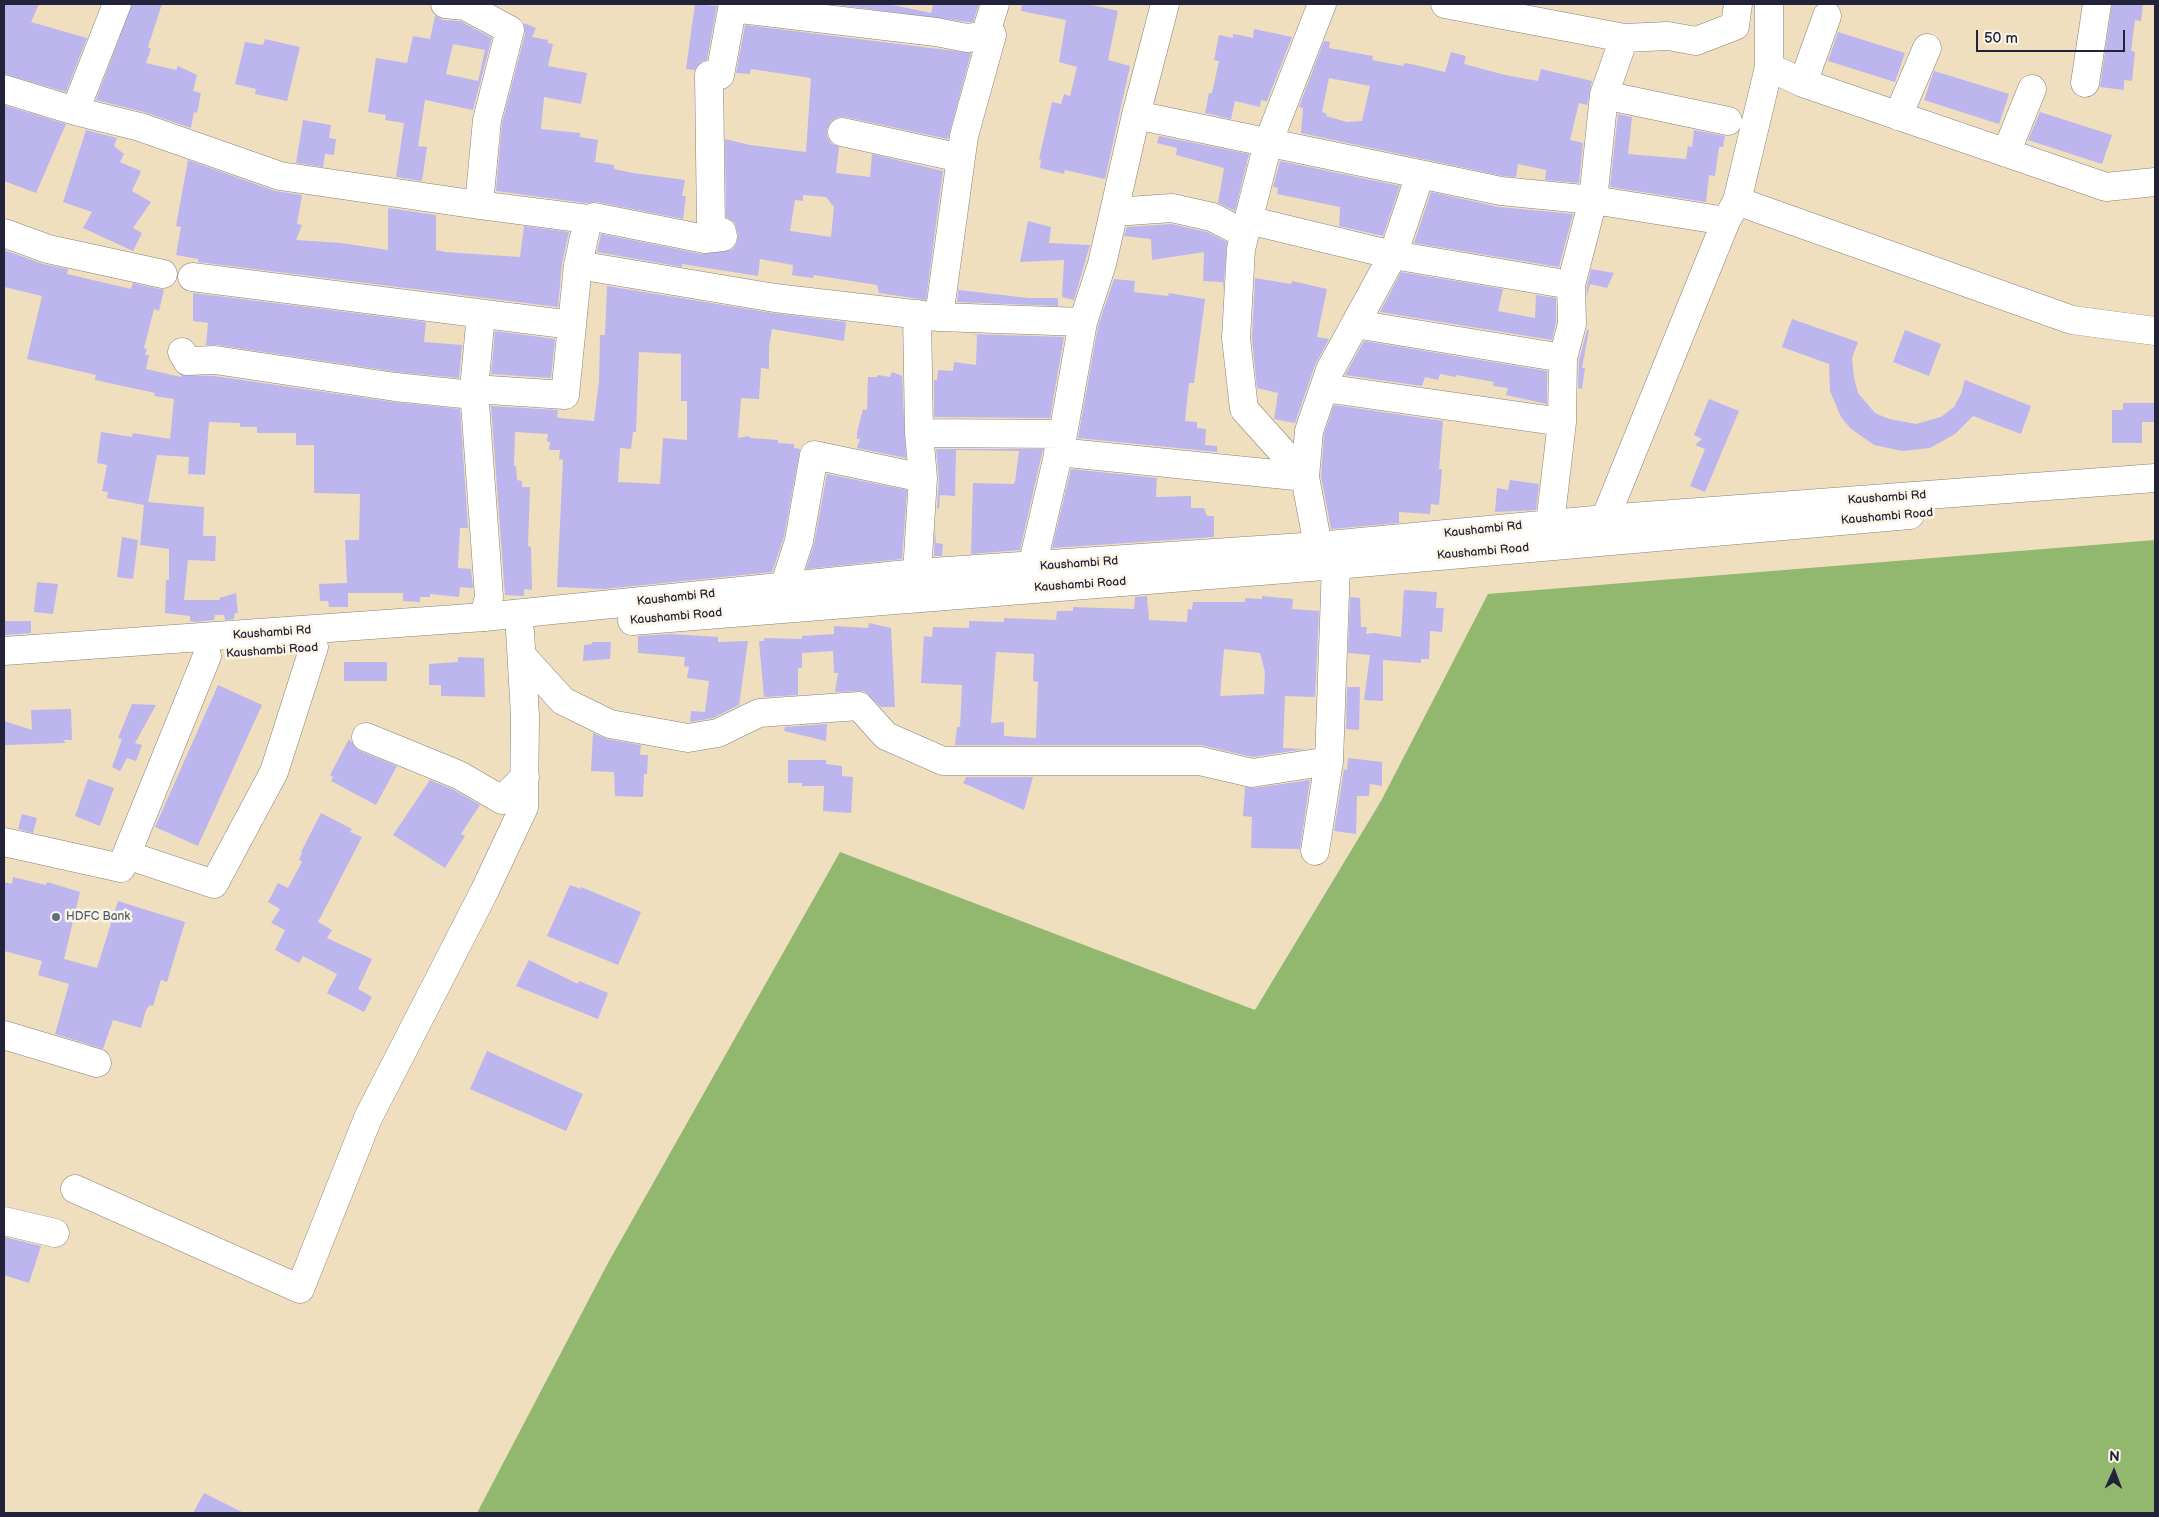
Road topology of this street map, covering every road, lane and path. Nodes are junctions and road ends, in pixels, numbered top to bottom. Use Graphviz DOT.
graph roads {
  1 [pos="117,4"];
  2 [pos="445,4"];
  3 [pos="995,4"];
  4 [pos="1165,4"];
  5 [pos="1322,4"];
  6 [pos="1445,4"];
  7 [pos="2097,4"];
  8 [pos="733,6"];
  9 [pos="1736,15"];
  10 [pos="1769,16"];
  11 [pos="1827,16"];
  12 [pos="992,35"];
  13 [pos="1624,38"];
  14 [pos="1927,48"];
  15 [pos="1769,67"];
  16 [pos="1802,83"];
  17 [pos="2085,83"];
  18 [pos="2032,88"];
  19 [pos="4,89"];
  20 [pos="1604,95"];
  21 [pos="75,111"];
  22 [pos="1136,115"];
  23 [pos="1898,116"];
  24 [pos="1728,121"];
  25 [pos="842,132"];
  26 [pos="1268,142"];
  27 [pos="2006,153"];
  28 [pos="961,158"];
  29 [pos="1420,175"];
  30 [pos="2155,182"];
  31 [pos="1593,200"];
  32 [pos="479,205"];
  33 [pos="1732,211"];
  34 [pos="1114,212"];
  35 [pos="588,219"];
  36 [pos="1246,227"];
  37 [pos="4,233"];
  38 [pos="1393,255"];
  39 [pos="578,265"];
  40 [pos="163,274"];
  41 [pos="192,277"];
  42 [pos="1571,285"];
  43 [pos="481,314"];
  44 [pos="928,315"];
  45 [pos="1083,322"];
  46 [pos="1355,324"];
  47 [pos="572,325"];
  48 [pos="2155,331"];
  49 [pos="182,352"];
  50 [pos="1563,358"];
  51 [pos="474,388"];
  52 [pos="1324,388"];
  53 [pos="1562,422"];
  54 [pos="919,433"];
  55 [pos="1060,443"];
  56 [pos="1305,476"];
  57 [pos="923,478"];
  58 [pos="2155,478"];
  59 [pos="2155,495"];
  60 [pos="1605,519"];
  61 [pos="1550,524"];
  62 [pos="1327,556"];
  63 [pos="1032,567"];
  64 [pos="917,573"];
  65 [pos="784,587"];
  66 [pos="484,617"];
  67 [pos="522,644"];
  68 [pos="314,648"];
  69 [pos="4,651"];
  70 [pos="207,656"];
  71 [pos="4,670"];
  72 [pos="366,737"];
  73 [pos="1329,761"];
  74 [pos="525,777"];
  75 [pos="4,842"];
  76 [pos="1314,851"];
  77 [pos="127,855"];
  78 [pos="4,1035"];
  79 [pos="97,1063"];
  80 [pos="75,1189"];
  81 [pos="4,1221"];
  82 [pos="55,1233"];
  1 -- 21 [label="street"];
  2 -- 32 [label="street"];
  3 -- 12 [label="street"];
  4 -- 22 [label="street"];
  5 -- 26 [label="street"];
  6 -- 13 [label="street"];
  7 -- 17 [label="street"];
  8 -- 12 [label="street"];
  8 -- 35 [label="street"];
  9 -- 10 [label="street"];
  9 -- 13 [label="street"];
  10 -- 15 [label="street"];
  11 -- 16 [label="street"];
  12 -- 28 [label="street"];
  13 -- 20 [label="street"];
  14 -- 23 [label="street"];
  15 -- 16 [label="street"];
  15 -- 33 [label="street"];
  16 -- 23 [label="street"];
  18 -- 27 [label="street"];
  19 -- 21 [label="street"];
  20 -- 24 [label="street"];
  20 -- 31 [label="street"];
  21 -- 32 [label="street"];
  22 -- 26 [label="street"];
  22 -- 34 [label="street"];
  23 -- 27 [label="street"];
  25 -- 28 [label="street"];
  26 -- 29 [label="street"];
  26 -- 36 [label="street"];
  27 -- 30 [label="street"];
  28 -- 44 [label="street"];
  29 -- 31 [label="street"];
  29 -- 38 [label="street"];
  31 -- 33 [label="street"];
  31 -- 42 [label="street"];
  32 -- 35 [label="street"];
  33 -- 48 [label="street"];
  33 -- 60 [label="street"];
  34 -- 36 [label="street"];
  34 -- 45 [label="street"];
  35 -- 39 [label="street"];
  36 -- 38 [label="street"];
  36 -- 56 [label="street"];
  37 -- 40 [label="street"];
  38 -- 42 [label="street"];
  38 -- 46 [label="street"];
  39 -- 44 [label="street"];
  39 -- 47 [label="street"];
  41 -- 43 [label="street"];
  42 -- 50 [label="street"];
  43 -- 47 [label="street"];
  43 -- 51 [label="street"];
  44 -- 45 [label="street"];
  44 -- 54 [label="street"];
  45 -- 55 [label="street"];
  46 -- 50 [label="street"];
  46 -- 52 [label="street"];
  47 -- 51 [label="street"];
  49 -- 51 [label="street"];
  50 -- 53 [label="street"];
  51 -- 66 [label="street"];
  52 -- 53 [label="street"];
  52 -- 56 [label="street"];
  53 -- 61 [label="street"];
  54 -- 55 [label="street"];
  54 -- 57 [label="street"];
  55 -- 56 [label="street"];
  55 -- 63 [label="street"];
  56 -- 62 [label="street"];
  57 -- 64 [label="street"];
  57 -- 65 [label="street"];
  58 -- 60 [label="street, Kaushambi Rd"];
  59 -- 62 [label="street, Kaushambi Road"];
  60 -- 61 [label="street, Kaushambi Rd"];
  61 -- 62 [label="street, Kaushambi Rd"];
  62 -- 63 [label="street, Kaushambi Rd"];
  62 -- 67 [label="street, Kaushambi Road"];
  62 -- 73 [label="street"];
  63 -- 64 [label="street, Kaushambi Rd"];
  64 -- 65 [label="street, Kaushambi Rd"];
  65 -- 66 [label="street, Kaushambi Rd"];
  66 -- 69 [label="street, Kaushambi Rd"];
  67 -- 68 [label="street, Kaushambi Road"];
  67 -- 73 [label="street"];
  67 -- 74 [label="street"];
  68 -- 70 [label="street, Kaushambi Road"];
  68 -- 77 [label="street"];
  70 -- 71 [label="street, Kaushambi Road"];
  70 -- 77 [label="street"];
  72 -- 74 [label="street"];
  73 -- 76 [label="street"];
  74 -- 80 [label="street"];
  75 -- 77 [label="street"];
  78 -- 79 [label="street"];
  81 -- 82 [label="street"];
}
